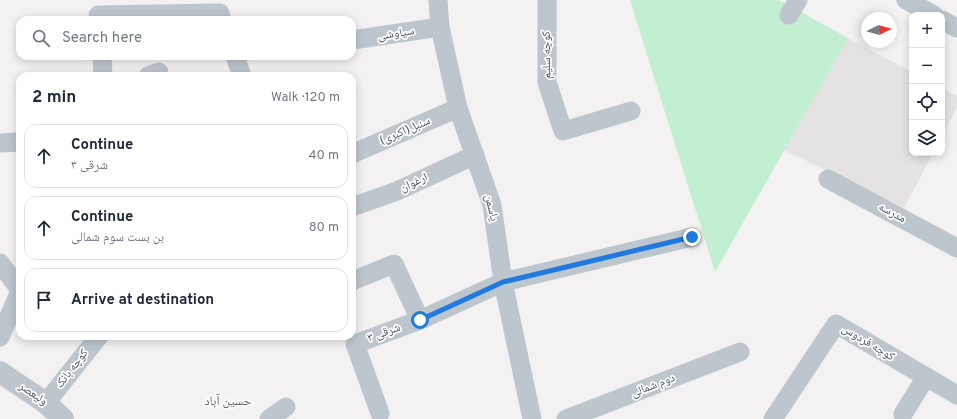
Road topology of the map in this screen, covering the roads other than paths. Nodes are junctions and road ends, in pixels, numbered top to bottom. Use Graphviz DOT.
graph roads {
  1 [pos="438,0"];
  2 [pos="547,0"];
  3 [pos="906,0"];
  4 [pos="99,12"];
  5 [pos="928,12"];
  6 [pos="221,16"];
  7 [pos="945,22"];
  8 [pos="440,27"];
  9 [pos="957,28"];
  10 [pos="356,39"];
  11 [pos="102,60"];
  12 [pos="236,60"];
  13 [pos="103,72"];
  14 [pos="241,72"];
  15 [pos="458,108"];
  16 [pos="631,112"];
  17 [pos="16,142"];
  18 [pos="0,143"];
  19 [pos="356,152"];
  20 [pos="475,154"];
  21 [pos="828,179"];
  22 [pos="356,206"];
  23 [pos="692,237"];
  24 [pos="957,248"];
  25 [pos="0,263"];
  26 [pos="356,279"];
  27 [pos="503,282"];
  28 [pos="16,285"];
  29 [pos="16,300"];
  30 [pos="420,320"];
  31 [pos="0,337"];
  32 [pos="96,340"];
  33 [pos="740,352"];
  34 [pos="0,372"];
  35 [pos="926,378"];
  36 [pos="957,395"];
  37 [pos="46,403"];
  38 [pos="286,407"];
  39 [pos="380,412"];
  40 [pos="903,414"];
  41 [pos="63,419"];
  42 [pos="269,419"];
  43 [pos="532,419"];
  44 [pos="566,419"];
  45 [pos="773,419"];
  1 -- 8 [label="street, یاسمن"];
  2 -- 16 [label="street, کوچه سلیم"];
  3 -- 5 [label="street"];
  4 -- 6 [label="street"];
  7 -- 9 [label="street"];
  8 -- 10 [label="street, سیاوشی"];
  8 -- 15 [label="street, یاسمن"];
  11 -- 13 [label="street"];
  12 -- 14 [label="street"];
  15 -- 19 [label="street, سنبل(اکبری)"];
  15 -- 20 [label="street, یاسمن"];
  17 -- 18 [label="street"];
  20 -- 22 [label="street, ارغوان"];
  20 -- 27 [label="street, یاسمن"];
  21 -- 24 [label="street, مدرسه"];
  23 -- 27 [label="street, ۳ شرقی"];
  25 -- 28 [label="street"];
  26 -- 30 [label="street"];
  27 -- 30 [label="street, ۳ شرقی"];
  27 -- 43 [label="street, یاسمن"];
  29 -- 31 [label="street"];
  30 -- 39 [label="street, ۳ شرقی"];
  32 -- 37 [label="street, کوچه بانک"];
  33 -- 44 [label="street, دوم شمالی"];
  34 -- 37 [label="street, ولیعصر"];
  35 -- 36 [label="street, کوچه فردوس"];
  35 -- 40 [label="street"];
  35 -- 45 [label="street, کوچه فردوس"];
  37 -- 41 [label="street, ولیعصر"];
  38 -- 42 [label="street"];
}
